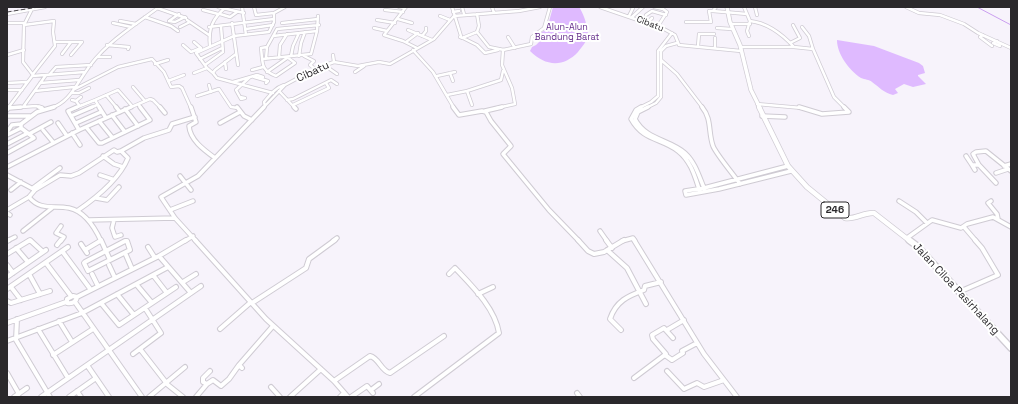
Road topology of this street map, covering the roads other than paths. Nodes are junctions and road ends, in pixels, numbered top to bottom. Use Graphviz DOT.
graph roads {
  1 [pos="45,7"];
  2 [pos="218,7"];
  3 [pos="242,7"];
  4 [pos="254,7"];
  5 [pos="288,7"];
  6 [pos="399,7"];
  7 [pos="452,7"];
  8 [pos="462,7"];
  9 [pos="492,7"];
  10 [pos="540,7"];
  11 [pos="550,7"];
  12 [pos="600,7"];
  13 [pos="630,7"];
  14 [pos="643,7"];
  15 [pos="654,7"];
  16 [pos="716,7"];
  17 [pos="727,7"];
  18 [pos="744,7"];
  19 [pos="755,7"];
  20 [pos="906,7"];
  21 [pos="33,8"];
  22 [pos="158,8"];
  23 [pos="225,8"];
  24 [pos="406,8"];
  25 [pos="523,8"];
  26 [pos="618,8"];
  27 [pos="662,8"];
  28 [pos="203,10"];
  29 [pos="385,10"];
  30 [pos="459,11"];
  31 [pos="632,11"];
  32 [pos="713,11"];
  33 [pos="237,12"];
  34 [pos="403,12"];
  35 [pos="453,12"];
  36 [pos="636,12"];
  37 [pos="244,13"];
  38 [pos="274,13"];
  39 [pos="494,13"];
  40 [pos="617,13"];
  41 [pos="728,13"];
  42 [pos="7,14"];
  43 [pos="179,14"];
  44 [pos="219,14"];
  45 [pos="464,14"];
  46 [pos="478,14"];
  47 [pos="747,14"];
  48 [pos="646,15"];
  49 [pos="666,15"];
  50 [pos="757,15"];
  51 [pos="440,16"];
  52 [pos="454,16"];
  53 [pos="631,16"];
  54 [pos="145,17"];
  55 [pos="186,18"];
  56 [pos="652,18"];
  57 [pos="274,19"];
  58 [pos="398,19"];
  59 [pos="377,20"];
  60 [pos="450,20"];
  61 [pos="120,21"];
  62 [pos="190,22"];
  63 [pos="648,22"];
  64 [pos="686,22"];
  65 [pos="750,22"];
  66 [pos="7,23"];
  67 [pos="113,23"];
  68 [pos="232,23"];
  69 [pos="245,23"];
  70 [pos="282,23"];
  71 [pos="395,23"];
  72 [pos="412,23"];
  73 [pos="24,24"];
  74 [pos="136,24"];
  75 [pos="273,25"];
  76 [pos="319,25"];
  77 [pos="793,25"];
  78 [pos="221,26"];
  79 [pos="658,26"];
  80 [pos="732,26"];
  81 [pos="180,27"];
  82 [pos="209,27"];
  83 [pos="802,27"];
  84 [pos="131,28"];
  85 [pos="374,28"];
  86 [pos="426,28"];
  87 [pos="717,28"];
  88 [pos="246,29"];
  89 [pos="408,30"];
  90 [pos="178,31"];
  91 [pos="317,31"];
  92 [pos="387,31"];
  93 [pos="305,32"];
  94 [pos="477,32"];
  95 [pos="299,33"];
  96 [pos="418,33"];
  97 [pos="672,33"];
  98 [pos="246,34"];
  99 [pos="287,34"];
  100 [pos="714,34"];
  101 [pos="983,35"];
  102 [pos="209,36"];
  103 [pos="234,36"];
  104 [pos="273,36"];
  105 [pos="422,36"];
  106 [pos="749,36"];
  107 [pos="508,37"];
  108 [pos="462,38"];
  109 [pos="715,38"];
  110 [pos="432,40"];
  111 [pos="995,40"];
  112 [pos="222,41"];
  113 [pos="667,41"];
  114 [pos="55,42"];
  115 [pos="71,42"];
  116 [pos="194,42"];
  117 [pos="406,42"];
  118 [pos="677,42"];
  119 [pos="790,43"];
  120 [pos="671,44"];
  121 [pos="107,45"];
  122 [pos="183,45"];
  123 [pos="210,46"];
  124 [pos="698,46"];
  125 [pos="992,46"];
  126 [pos="1000,46"];
  127 [pos="200,47"];
  128 [pos="267,47"];
  129 [pos="662,47"];
  130 [pos="794,47"];
  131 [pos="222,48"];
  132 [pos="515,48"];
  133 [pos="715,48"];
  134 [pos="1011,48"];
  135 [pos="128,49"];
  136 [pos="415,49"];
  137 [pos="741,49"];
  138 [pos="813,49"];
  139 [pos="24,50"];
  140 [pos="504,50"];
  141 [pos="62,54"];
  142 [pos="236,54"];
  143 [pos="7,55"];
  144 [pos="72,55"];
  145 [pos="333,55"];
  146 [pos="292,56"];
  147 [pos="299,56"];
  148 [pos="304,56"];
  149 [pos="98,57"];
  150 [pos="110,57"];
  151 [pos="287,57"];
  152 [pos="279,58"];
  153 [pos="200,59"];
  154 [pos="264,59"];
  155 [pos="364,59"];
  156 [pos="168,60"];
  157 [pos="661,60"];
  158 [pos="225,62"];
  159 [pos="334,62"];
  160 [pos="155,64"];
  161 [pos="365,64"];
  162 [pos="91,65"];
  163 [pos="238,65"];
  164 [pos="324,65"];
  165 [pos="206,67"];
  166 [pos="263,68"];
  167 [pos="226,69"];
  168 [pos="315,69"];
  169 [pos="252,70"];
  170 [pos="503,70"];
  171 [pos="659,70"];
  172 [pos="673,70"];
  173 [pos="85,72"];
  174 [pos="267,72"];
  175 [pos="355,72"];
  176 [pos="455,72"];
  177 [pos="194,73"];
  178 [pos="213,73"];
  179 [pos="450,73"];
  180 [pos="337,74"];
  181 [pos="32,75"];
  182 [pos="48,75"];
  183 [pos="184,75"];
  184 [pos="437,76"];
  185 [pos="252,77"];
  186 [pos="79,80"];
  187 [pos="168,81"];
  188 [pos="453,81"];
  189 [pos="27,82"];
  190 [pos="40,82"];
  191 [pos="7,83"];
  192 [pos="232,83"];
  193 [pos="266,83"];
  194 [pos="326,83"];
  195 [pos="337,84"];
  196 [pos="209,85"];
  197 [pos="241,85"];
  198 [pos="285,85"];
  199 [pos="133,87"];
  200 [pos="75,88"];
  201 [pos="89,88"];
  202 [pos="7,90"];
  203 [pos="22,90"];
  204 [pos="35,90"];
  205 [pos="278,91"];
  206 [pos="467,91"];
  207 [pos="211,92"];
  208 [pos="72,93"];
  209 [pos="272,93"];
  210 [pos="106,95"];
  211 [pos="447,95"];
  212 [pos="197,96"];
  213 [pos="81,97"];
  214 [pos="240,97"];
  215 [pos="95,100"];
  216 [pos="289,100"];
  217 [pos="145,101"];
  218 [pos="138,104"];
  219 [pos="757,104"];
  220 [pos="79,105"];
  221 [pos="97,105"];
  222 [pos="294,105"];
  223 [pos="472,105"];
  224 [pos="132,106"];
  225 [pos="265,106"];
  226 [pos="23,107"];
  227 [pos="42,108"];
  228 [pos="8,109"];
  229 [pos="125,109"];
  230 [pos="296,110"];
  231 [pos="485,111"];
  232 [pos="101,112"];
  233 [pos="120,112"];
  234 [pos="240,112"];
  235 [pos="165,113"];
  236 [pos="112,115"];
  237 [pos="183,115"];
  238 [pos="7,116"];
  239 [pos="30,116"];
  240 [pos="71,116"];
  241 [pos="762,116"];
  242 [pos="785,116"];
  243 [pos="195,117"];
  244 [pos="106,118"];
  245 [pos="184,120"];
  246 [pos="252,120"];
  247 [pos="99,121"];
  248 [pos="51,122"];
  249 [pos="220,122"];
  250 [pos="58,123"];
  251 [pos="76,123"];
  252 [pos="21,126"];
  253 [pos="138,126"];
  254 [pos="86,127"];
  255 [pos="43,130"];
  256 [pos="79,130"];
  257 [pos="7,132"];
  258 [pos="125,132"];
  259 [pos="29,133"];
  260 [pos="72,133"];
  261 [pos="7,135"];
  262 [pos="67,136"];
  263 [pos="112,138"];
  264 [pos="53,142"];
  265 [pos="7,144"];
  266 [pos="80,145"];
  267 [pos="121,151"];
  268 [pos="7,153"];
  269 [pos="103,156"];
  270 [pos="966,156"];
  271 [pos="215,158"];
  272 [pos="1011,164"];
  273 [pos="972,165"];
  274 [pos="979,165"];
  275 [pos="1004,166"];
  276 [pos="123,167"];
  277 [pos="7,168"];
  278 [pos="60,168"];
  279 [pos="789,168"];
  280 [pos="975,170"];
  281 [pos="1010,170"];
  282 [pos="996,173"];
  283 [pos="7,175"];
  284 [pos="100,175"];
  285 [pos="180,176"];
  286 [pos="112,179"];
  287 [pos="21,182"];
  288 [pos="739,182"];
  289 [pos="186,183"];
  290 [pos="996,183"];
  291 [pos="119,187"];
  292 [pos="34,189"];
  293 [pos="11,190"];
  294 [pos="191,190"];
  295 [pos="704,190"];
  296 [pos="699,191"];
  297 [pos="685,193"];
  298 [pos="29,197"];
  299 [pos="96,198"];
  300 [pos="192,201"];
  301 [pos="899,201"];
  302 [pos="992,201"];
  303 [pos="52,208"];
  304 [pos="7,210"];
  305 [pos="170,210"];
  306 [pos="77,211"];
  307 [pos="175,218"];
  308 [pos="998,219"];
  309 [pos="88,220"];
  310 [pos="114,220"];
  311 [pos="927,223"];
  312 [pos="61,226"];
  313 [pos="1011,227"];
  314 [pos="964,228"];
  315 [pos="23,231"];
  316 [pos="600,231"];
  317 [pos="121,235"];
  318 [pos="15,237"];
  319 [pos="194,237"];
  320 [pos="337,238"];
  321 [pos="907,238"];
  322 [pos="100,241"];
  323 [pos="7,242"];
  324 [pos="81,244"];
  325 [pos="57,245"];
  326 [pos="68,247"];
  327 [pos="148,247"];
  328 [pos="16,248"];
  329 [pos="610,249"];
  330 [pos="62,251"];
  331 [pos="106,251"];
  332 [pos="7,254"];
  333 [pos="126,255"];
  334 [pos="159,256"];
  335 [pos="154,258"];
  336 [pos="28,262"];
  337 [pos="109,262"];
  338 [pos="46,263"];
  339 [pos="7,265"];
  340 [pos="168,267"];
  341 [pos="132,269"];
  342 [pos="90,272"];
  343 [pos="13,273"];
  344 [pos="29,274"];
  345 [pos="196,274"];
  346 [pos="449,274"];
  347 [pos="153,275"];
  348 [pos="7,276"];
  349 [pos="115,278"];
  350 [pos="183,282"];
  351 [pos="660,282"];
  352 [pos="136,284"];
  353 [pos="98,286"];
  354 [pos="201,286"];
  355 [pos="176,287"];
  356 [pos="493,287"];
  357 [pos="9,288"];
  358 [pos="50,290"];
  359 [pos="91,290"];
  360 [pos="640,292"];
  361 [pos="959,292"];
  362 [pos="167,293"];
  363 [pos="191,293"];
  364 [pos="40,294"];
  365 [pos="117,294"];
  366 [pos="478,294"];
  367 [pos="71,296"];
  368 [pos="77,297"];
  369 [pos="21,300"];
  370 [pos="7,301"];
  371 [pos="66,302"];
  372 [pos="74,302"];
  373 [pos="101,303"];
  374 [pos="152,303"];
  375 [pos="252,303"];
  376 [pos="646,304"];
  377 [pos="145,308"];
  378 [pos="82,313"];
  379 [pos="134,315"];
  380 [pos="17,319"];
  381 [pos="152,319"];
  382 [pos="684,320"];
  383 [pos="59,321"];
  384 [pos="7,323"];
  385 [pos="273,326"];
  386 [pos="93,328"];
  387 [pos="38,329"];
  388 [pos="220,329"];
  389 [pos="621,330"];
  390 [pos="667,330"];
  391 [pos="444,336"];
  392 [pos="16,338"];
  393 [pos="673,338"];
  394 [pos="7,340"];
  395 [pos="72,342"];
  396 [pos="697,343"];
  397 [pos="1011,348"];
  398 [pos="108,349"];
  399 [pos="140,349"];
  400 [pos="133,354"];
  401 [pos="53,355"];
  402 [pos="665,355"];
  403 [pos="87,364"];
  404 [pos="185,367"];
  405 [pos="321,369"];
  406 [pos="210,371"];
  407 [pos="667,371"];
  408 [pos="7,373"];
  409 [pos="68,378"];
  410 [pos="96,378"];
  411 [pos="634,378"];
  412 [pos="724,380"];
  413 [pos="334,381"];
  414 [pos="166,383"];
  415 [pos="207,384"];
  416 [pos="379,384"];
  417 [pos="271,387"];
  418 [pos="27,388"];
  419 [pos="77,391"];
  420 [pos="344,393"];
  421 [pos="19,394"];
  422 [pos="49,395"];
  423 [pos="14,397"];
  424 [pos="41,397"];
  425 [pos="69,397"];
  426 [pos="81,397"];
  427 [pos="108,397"];
  428 [pos="142,397"];
  429 [pos="149,397"];
  430 [pos="183,397"];
  431 [pos="196,397"];
  432 [pos="280,397"];
  433 [pos="290,397"];
  434 [pos="340,397"];
  435 [pos="348,397"];
  436 [pos="351,397"];
  437 [pos="414,397"];
  438 [pos="737,397"];
  1 -- 21 [label="street"];
  2 -- 23 [label="street"];
  3 -- 37 [label="street"];
  4 -- 38 [label="street"];
  5 -- 38 [label="street"];
  6 -- 24 [label="street"];
  7 -- 35 [label="street"];
  8 -- 45 [label="street"];
  9 -- 39 [label="street"];
  10 -- 25 [label="street"];
  11 -- 132 [label="street"];
  12 -- 40 [label="street, Cibatu"];
  13 -- 31 [label="street"];
  14 -- 36 [label="street"];
  15 -- 27 [label="street"];
  16 -- 32 [label="street"];
  17 -- 41 [label="main road, Jalan Ciloa Pasirhalang / 246"];
  18 -- 47 [label="street"];
  19 -- 50 [label="street"];
  20 -- 101 [label="street"];
  21 -- 42 [label="street"];
  21 -- 73 [label="street"];
  22 -- 43 [label="street"];
  22 -- 54 [label="street"];
  23 -- 33 [label="street"];
  23 -- 44 [label="street"];
  24 -- 34 [label="street"];
  25 -- 39 [label="street"];
  26 -- 40 [label="street"];
  27 -- 49 [label="street"];
  28 -- 44 [label="street"];
  29 -- 34 [label="street"];
  30 -- 35 [label="street"];
  31 -- 36 [label="street"];
  31 -- 53 [label="street"];
  32 -- 41 [label="street"];
  32 -- 64 [label="street"];
  33 -- 37 [label="street"];
  33 -- 44 [label="street"];
  34 -- 58 [label="street"];
  35 -- 52 [label="street"];
  36 -- 53 [label="street"];
  37 -- 69 [label="street"];
  38 -- 57 [label="street"];
  39 -- 46 [label="street"];
  40 -- 53 [label="street, Cibatu"];
  41 -- 47 [label="street"];
  41 -- 80 [label="main road, Jalan Ciloa Pasirhalang / 246"];
  43 -- 55 [label="street"];
  43 -- 55 [label="street"];
  44 -- 82 [label="street"];
  46 -- 52 [label="street"];
  46 -- 94 [label="street"];
  47 -- 65 [label="street"];
  48 -- 49 [label="street"];
  49 -- 79 [label="street"];
  51 -- 60 [label="street"];
  52 -- 60 [label="street, Cibatu"];
  52 -- 108 [label="street"];
  53 -- 63 [label="street, Cibatu"];
  54 -- 74 [label="street"];
  54 -- 90 [label="street"];
  55 -- 62 [label="street"];
  56 -- 63 [label="street"];
  57 -- 69 [label="street"];
  57 -- 75 [label="street"];
  58 -- 71 [label="street"];
  58 -- 72 [label="street"];
  59 -- 71 [label="street"];
  60 -- 110 [label="street, Cibatu"];
  61 -- 74 [label="street"];
  62 -- 81 [label="street"];
  62 -- 102 [label="street"];
  63 -- 79 [label="street, Cibatu"];
  65 -- 80 [label="street"];
  65 -- 106 [label="street"];
  65 -- 119 [label="street"];
  66 -- 73 [label="street"];
  67 -- 84 [label="street"];
  68 -- 69 [label="street"];
  68 -- 78 [label="street"];
  68 -- 103 [label="street"];
  69 -- 88 [label="street"];
  70 -- 76 [label="street"];
  71 -- 92 [label="street"];
  73 -- 114 [label="street"];
  73 -- 139 [label="street"];
  74 -- 84 [label="street"];
  75 -- 88 [label="street"];
  75 -- 98 [label="street"];
  76 -- 91 [label="street"];
  76 -- 104 [label="street"];
  77 -- 119 [label="street"];
  78 -- 82 [label="street"];
  78 -- 112 [label="street"];
  79 -- 97 [label="street, Cibatu"];
  80 -- 87 [label="street"];
  80 -- 137 [label="main road, Jalan Ciloa Pasirhalang / 246"];
  82 -- 102 [label="street"];
  83 -- 138 [label="street"];
  84 -- 121 [label="street"];
  85 -- 92 [label="street"];
  86 -- 105 [label="street"];
  88 -- 98 [label="street"];
  89 -- 96 [label="street"];
  91 -- 93 [label="street"];
  91 -- 148 [label="street"];
  92 -- 117 [label="street"];
  93 -- 95 [label="street"];
  93 -- 147 [label="street"];
  94 -- 108 [label="street"];
  94 -- 140 [label="street"];
  95 -- 99 [label="street"];
  95 -- 146 [label="street"];
  96 -- 105 [label="street"];
  96 -- 117 [label="street"];
  97 -- 113 [label="street"];
  97 -- 118 [label="street, Cibatu"];
  98 -- 103 [label="street"];
  99 -- 104 [label="street"];
  99 -- 152 [label="street"];
  100 -- 124 [label="street"];
  101 -- 111 [label="street"];
  101 -- 125 [label="street"];
  102 -- 123 [label="street"];
  103 -- 112 [label="street"];
  103 -- 142 [label="street"];
  104 -- 128 [label="street"];
  105 -- 110 [label="street"];
  107 -- 132 [label="street"];
  108 -- 140 [label="street"];
  109 -- 133 [label="street"];
  110 -- 136 [label="street, Cibatu"];
  111 -- 126 [label="street"];
  111 -- 134 [label="street"];
  112 -- 123 [label="street"];
  112 -- 131 [label="street"];
  113 -- 120 [label="street"];
  113 -- 129 [label="street"];
  114 -- 115 [label="street"];
  114 -- 181 [label="street"];
  115 -- 141 [label="street"];
  115 -- 144 [label="street"];
  116 -- 127 [label="street"];
  117 -- 136 [label="street"];
  118 -- 120 [label="street"];
  118 -- 124 [label="street"];
  119 -- 130 [label="street"];
  120 -- 129 [label="street"];
  121 -- 135 [label="street"];
  121 -- 149 [label="street"];
  122 -- 127 [label="street"];
  123 -- 127 [label="street"];
  123 -- 153 [label="street"];
  124 -- 133 [label="street"];
  128 -- 154 [label="street"];
  128 -- 154 [label="street"];
  129 -- 157 [label="street"];
  129 -- 171 [label="street"];
  130 -- 137 [label="street"];
  130 -- 138 [label="street"];
  131 -- 153 [label="street"];
  131 -- 165 [label="street"];
  132 -- 140 [label="street"];
  133 -- 137 [label="street"];
  136 -- 161 [label="street, Cibatu"];
  136 -- 184 [label="street"];
  137 -- 219 [label="main road, Jalan Ciloa Pasirhalang / 246"];
  138 -- 219 [label="street"];
  139 -- 143 [label="street"];
  139 -- 181 [label="street"];
  140 -- 170 [label="street"];
  142 -- 158 [label="street"];
  142 -- 163 [label="street"];
  145 -- 159 [label="street"];
  146 -- 147 [label="street"];
  146 -- 151 [label="street"];
  147 -- 148 [label="street"];
  148 -- 168 [label="street"];
  149 -- 150 [label="street"];
  149 -- 162 [label="street"];
  151 -- 152 [label="street"];
  151 -- 174 [label="street"];
  151 -- 174 [label="street"];
  152 -- 154 [label="street"];
  153 -- 165 [label="street"];
  154 -- 166 [label="street"];
  155 -- 161 [label="street"];
  156 -- 160 [label="street"];
  157 -- 171 [label="street"];
  157 -- 172 [label="street"];
  158 -- 167 [label="street"];
  158 -- 178 [label="street"];
  159 -- 161 [label="street, Cibatu"];
  159 -- 164 [label="street, Cibatu"];
  160 -- 187 [label="street"];
  160 -- 200 [label="street"];
  161 -- 175 [label="street"];
  162 -- 173 [label="street"];
  162 -- 182 [label="street"];
  164 -- 168 [label="street, Cibatu"];
  164 -- 180 [label="street"];
  165 -- 177 [label="street"];
  165 -- 178 [label="street"];
  166 -- 169 [label="street"];
  166 -- 174 [label="street"];
  168 -- 198 [label="street, Cibatu"];
  170 -- 206 [label="street"];
  170 -- 231 [label="street"];
  171 -- 172 [label="street"];
  171 -- 295 [label="street"];
  171 -- 296 [label="street"];
  172 -- 288 [label="street"];
  173 -- 182 [label="street"];
  173 -- 186 [label="street"];
  176 -- 179 [label="street"];
  178 -- 192 [label="street"];
  179 -- 184 [label="street"];
  179 -- 188 [label="street"];
  181 -- 182 [label="street"];
  181 -- 189 [label="street"];
  182 -- 190 [label="street"];
  183 -- 187 [label="street"];
  184 -- 211 [label="street"];
  185 -- 192 [label="street"];
  185 -- 193 [label="street"];
  185 -- 197 [label="street"];
  186 -- 190 [label="street"];
  186 -- 200 [label="street"];
  187 -- 243 [label="street"];
  189 -- 191 [label="street"];
  189 -- 203 [label="street"];
  190 -- 204 [label="street"];
  192 -- 197 [label="street"];
  194 -- 195 [label="street"];
  194 -- 216 [label="street"];
  194 -- 222 [label="street"];
  196 -- 207 [label="street"];
  197 -- 209 [label="street"];
  197 -- 214 [label="street"];
  198 -- 205 [label="street, Cibatu"];
  198 -- 209 [label="street"];
  199 -- 217 [label="street"];
  200 -- 204 [label="street"];
  200 -- 208 [label="street"];
  201 -- 208 [label="street"];
  202 -- 203 [label="street"];
  203 -- 228 [label="street"];
  204 -- 226 [label="street"];
  205 -- 216 [label="street"];
  205 -- 225 [label="street, Cibatu"];
  206 -- 211 [label="street"];
  206 -- 223 [label="street"];
  207 -- 212 [label="street"];
  207 -- 234 [label="street"];
  208 -- 239 [label="street"];
  209 -- 225 [label="street"];
  210 -- 215 [label="street"];
  210 -- 224 [label="street"];
  210 -- 233 [label="street"];
  211 -- 231 [label="street"];
  213 -- 220 [label="street"];
  215 -- 220 [label="street"];
  215 -- 221 [label="street"];
  216 -- 222 [label="street"];
  217 -- 218 [label="street"];
  217 -- 235 [label="street"];
  218 -- 224 [label="street"];
  218 -- 253 [label="street"];
  219 -- 241 [label="main road, Jalan Ciloa Pasirhalang / 246"];
  220 -- 240 [label="street"];
  221 -- 232 [label="street"];
  221 -- 240 [label="street"];
  222 -- 230 [label="street"];
  224 -- 229 [label="street"];
  225 -- 246 [label="street, Cibatu"];
  226 -- 227 [label="street"];
  226 -- 228 [label="street"];
  229 -- 233 [label="street"];
  229 -- 253 [label="street"];
  231 -- 329 [label="street"];
  232 -- 244 [label="street"];
  232 -- 251 [label="street"];
  233 -- 236 [label="street"];
  234 -- 246 [label="street"];
  234 -- 249 [label="street"];
  236 -- 244 [label="street"];
  236 -- 258 [label="street"];
  237 -- 245 [label="street"];
  238 -- 239 [label="street"];
  239 -- 252 [label="street"];
  240 -- 251 [label="street"];
  241 -- 242 [label="street"];
  241 -- 279 [label="main road, Jalan Ciloa Pasirhalang / 246"];
  243 -- 245 [label="street"];
  243 -- 271 [label="street"];
  244 -- 247 [label="street"];
  245 -- 267 [label="street"];
  246 -- 271 [label="street, Cibatu"];
  247 -- 254 [label="street"];
  247 -- 263 [label="street"];
  248 -- 259 [label="street"];
  250 -- 262 [label="street"];
  251 -- 256 [label="street"];
  252 -- 257 [label="street"];
  252 -- 259 [label="street"];
  252 -- 261 [label="street"];
  253 -- 258 [label="street"];
  254 -- 256 [label="street"];
  254 -- 263 [label="street"];
  255 -- 264 [label="street"];
  256 -- 260 [label="street"];
  258 -- 263 [label="street"];
  259 -- 265 [label="street"];
  259 -- 268 [label="street"];
  260 -- 262 [label="street"];
  260 -- 266 [label="street"];
  262 -- 264 [label="street"];
  264 -- 277 [label="street"];
  267 -- 269 [label="street"];
  267 -- 276 [label="street"];
  269 -- 276 [label="street"];
  269 -- 292 [label="street"];
  270 -- 273 [label="street"];
  271 -- 289 [label="street, Cibatu"];
  272 -- 275 [label="street"];
  273 -- 274 [label="street"];
  273 -- 280 [label="street"];
  274 -- 275 [label="street"];
  274 -- 290 [label="street"];
  275 -- 281 [label="street"];
  276 -- 286 [label="street"];
  278 -- 292 [label="street"];
  279 -- 288 [label="street"];
  279 -- 321 [label="main road, Jalan Ciloa Pasirhalang / 246"];
  281 -- 282 [label="street"];
  283 -- 287 [label="street"];
  284 -- 286 [label="street"];
  285 -- 289 [label="street"];
  286 -- 299 [label="street"];
  287 -- 292 [label="street"];
  287 -- 293 [label="street"];
  288 -- 295 [label="street"];
  289 -- 294 [label="street"];
  289 -- 305 [label="street, Cibatu"];
  291 -- 299 [label="street"];
  292 -- 298 [label="street"];
  295 -- 296 [label="street"];
  296 -- 297 [label="street"];
  298 -- 303 [label="street"];
  298 -- 304 [label="street"];
  299 -- 306 [label="street"];
  300 -- 305 [label="street"];
  301 -- 311 [label="street"];
  302 -- 308 [label="street"];
  303 -- 306 [label="street"];
  303 -- 315 [label="street"];
  305 -- 307 [label="street"];
  306 -- 309 [label="street"];
  307 -- 310 [label="street"];
  307 -- 319 [label="street"];
  308 -- 313 [label="street"];
  308 -- 314 [label="street"];
  309 -- 310 [label="street"];
  309 -- 322 [label="street"];
  310 -- 317 [label="street"];
  311 -- 314 [label="street"];
  311 -- 321 [label="street"];
  312 -- 325 [label="street"];
  314 -- 361 [label="street"];
  316 -- 329 [label="street"];
  318 -- 323 [label="street"];
  319 -- 334 [label="street"];
  319 -- 375 [label="street"];
  320 -- 375 [label="street"];
  321 -- 361 [label="main road, Jalan Ciloa Pasirhalang / 246"];
  322 -- 324 [label="street"];
  322 -- 331 [label="street"];
  326 -- 330 [label="street"];
  327 -- 335 [label="street"];
  328 -- 332 [label="street"];
  328 -- 336 [label="street"];
  328 -- 336 [label="street"];
  329 -- 351 [label="street"];
  329 -- 360 [label="street"];
  330 -- 338 [label="street"];
  330 -- 359 [label="street"];
  331 -- 337 [label="street"];
  331 -- 337 [label="street"];
  331 -- 342 [label="street"];
  333 -- 341 [label="street"];
  334 -- 335 [label="street"];
  334 -- 340 [label="street"];
  335 -- 341 [label="street"];
  336 -- 343 [label="street"];
  337 -- 342 [label="street"];
  337 -- 349 [label="street"];
  338 -- 344 [label="street"];
  338 -- 367 [label="street"];
  339 -- 343 [label="street"];
  340 -- 347 [label="street"];
  340 -- 350 [label="street"];
  341 -- 349 [label="street"];
  342 -- 353 [label="street"];
  343 -- 348 [label="street"];
  344 -- 357 [label="street"];
  344 -- 364 [label="street"];
  345 -- 350 [label="street"];
  346 -- 366 [label="street"];
  347 -- 352 [label="street"];
  347 -- 362 [label="street"];
  349 -- 353 [label="street"];
  350 -- 363 [label="street"];
  351 -- 360 [label="street"];
  351 -- 382 [label="street"];
  352 -- 365 [label="street"];
  352 -- 374 [label="street"];
  353 -- 359 [label="street"];
  354 -- 363 [label="street"];
  355 -- 362 [label="street"];
  356 -- 366 [label="street"];
  357 -- 369 [label="street"];
  358 -- 364 [label="street"];
  359 -- 368 [label="street"];
  360 -- 376 [label="street"];
  360 -- 389 [label="street"];
  361 -- 397 [label="main road, Jalan Ciloa Pasirhalang / 246"];
  362 -- 374 [label="street"];
  363 -- 381 [label="street"];
  364 -- 369 [label="street"];
  365 -- 373 [label="street"];
  365 -- 379 [label="street"];
  366 -- 437 [label="street"];
  367 -- 368 [label="street"];
  367 -- 371 [label="street"];
  368 -- 372 [label="street"];
  369 -- 370 [label="street"];
  371 -- 372 [label="street"];
  371 -- 380 [label="street"];
  372 -- 378 [label="street"];
  373 -- 378 [label="street"];
  373 -- 379 [label="street"];
  374 -- 377 [label="street"];
  375 -- 385 [label="street"];
  375 -- 388 [label="street"];
  377 -- 379 [label="street"];
  377 -- 381 [label="street"];
  378 -- 383 [label="street"];
  378 -- 386 [label="street"];
  380 -- 384 [label="street"];
  380 -- 392 [label="street"];
  381 -- 398 [label="street"];
  381 -- 399 [label="street"];
  382 -- 390 [label="street"];
  382 -- 396 [label="street"];
  383 -- 387 [label="street"];
  383 -- 395 [label="street"];
  385 -- 405 [label="street"];
  385 -- 415 [label="street"];
  386 -- 395 [label="street"];
  386 -- 398 [label="street"];
  387 -- 392 [label="street"];
  387 -- 401 [label="street"];
  390 -- 393 [label="street"];
  390 -- 402 [label="street"];
  391 -- 413 [label="street"];
  392 -- 394 [label="street"];
  392 -- 422 [label="street"];
  395 -- 401 [label="street"];
  396 -- 402 [label="street"];
  396 -- 412 [label="street"];
  398 -- 403 [label="street"];
  398 -- 428 [label="street"];
  399 -- 400 [label="street"];
  399 -- 414 [label="street"];
  401 -- 409 [label="street"];
  402 -- 411 [label="street"];
  403 -- 409 [label="street"];
  403 -- 410 [label="street"];
  404 -- 414 [label="street"];
  405 -- 413 [label="street"];
  405 -- 433 [label="street"];
  406 -- 415 [label="street"];
  407 -- 412 [label="street"];
  408 -- 421 [label="street"];
  409 -- 422 [label="street"];
  410 -- 419 [label="street"];
  410 -- 427 [label="street"];
  412 -- 438 [label="street"];
  413 -- 420 [label="street"];
  414 -- 429 [label="street"];
  414 -- 430 [label="street"];
  415 -- 431 [label="street"];
  416 -- 436 [label="street"];
  417 -- 432 [label="street"];
  418 -- 421 [label="street"];
  419 -- 425 [label="street"];
  419 -- 426 [label="street"];
  420 -- 434 [label="street"];
  420 -- 435 [label="street"];
  421 -- 423 [label="street"];
  422 -- 424 [label="street"];
}
